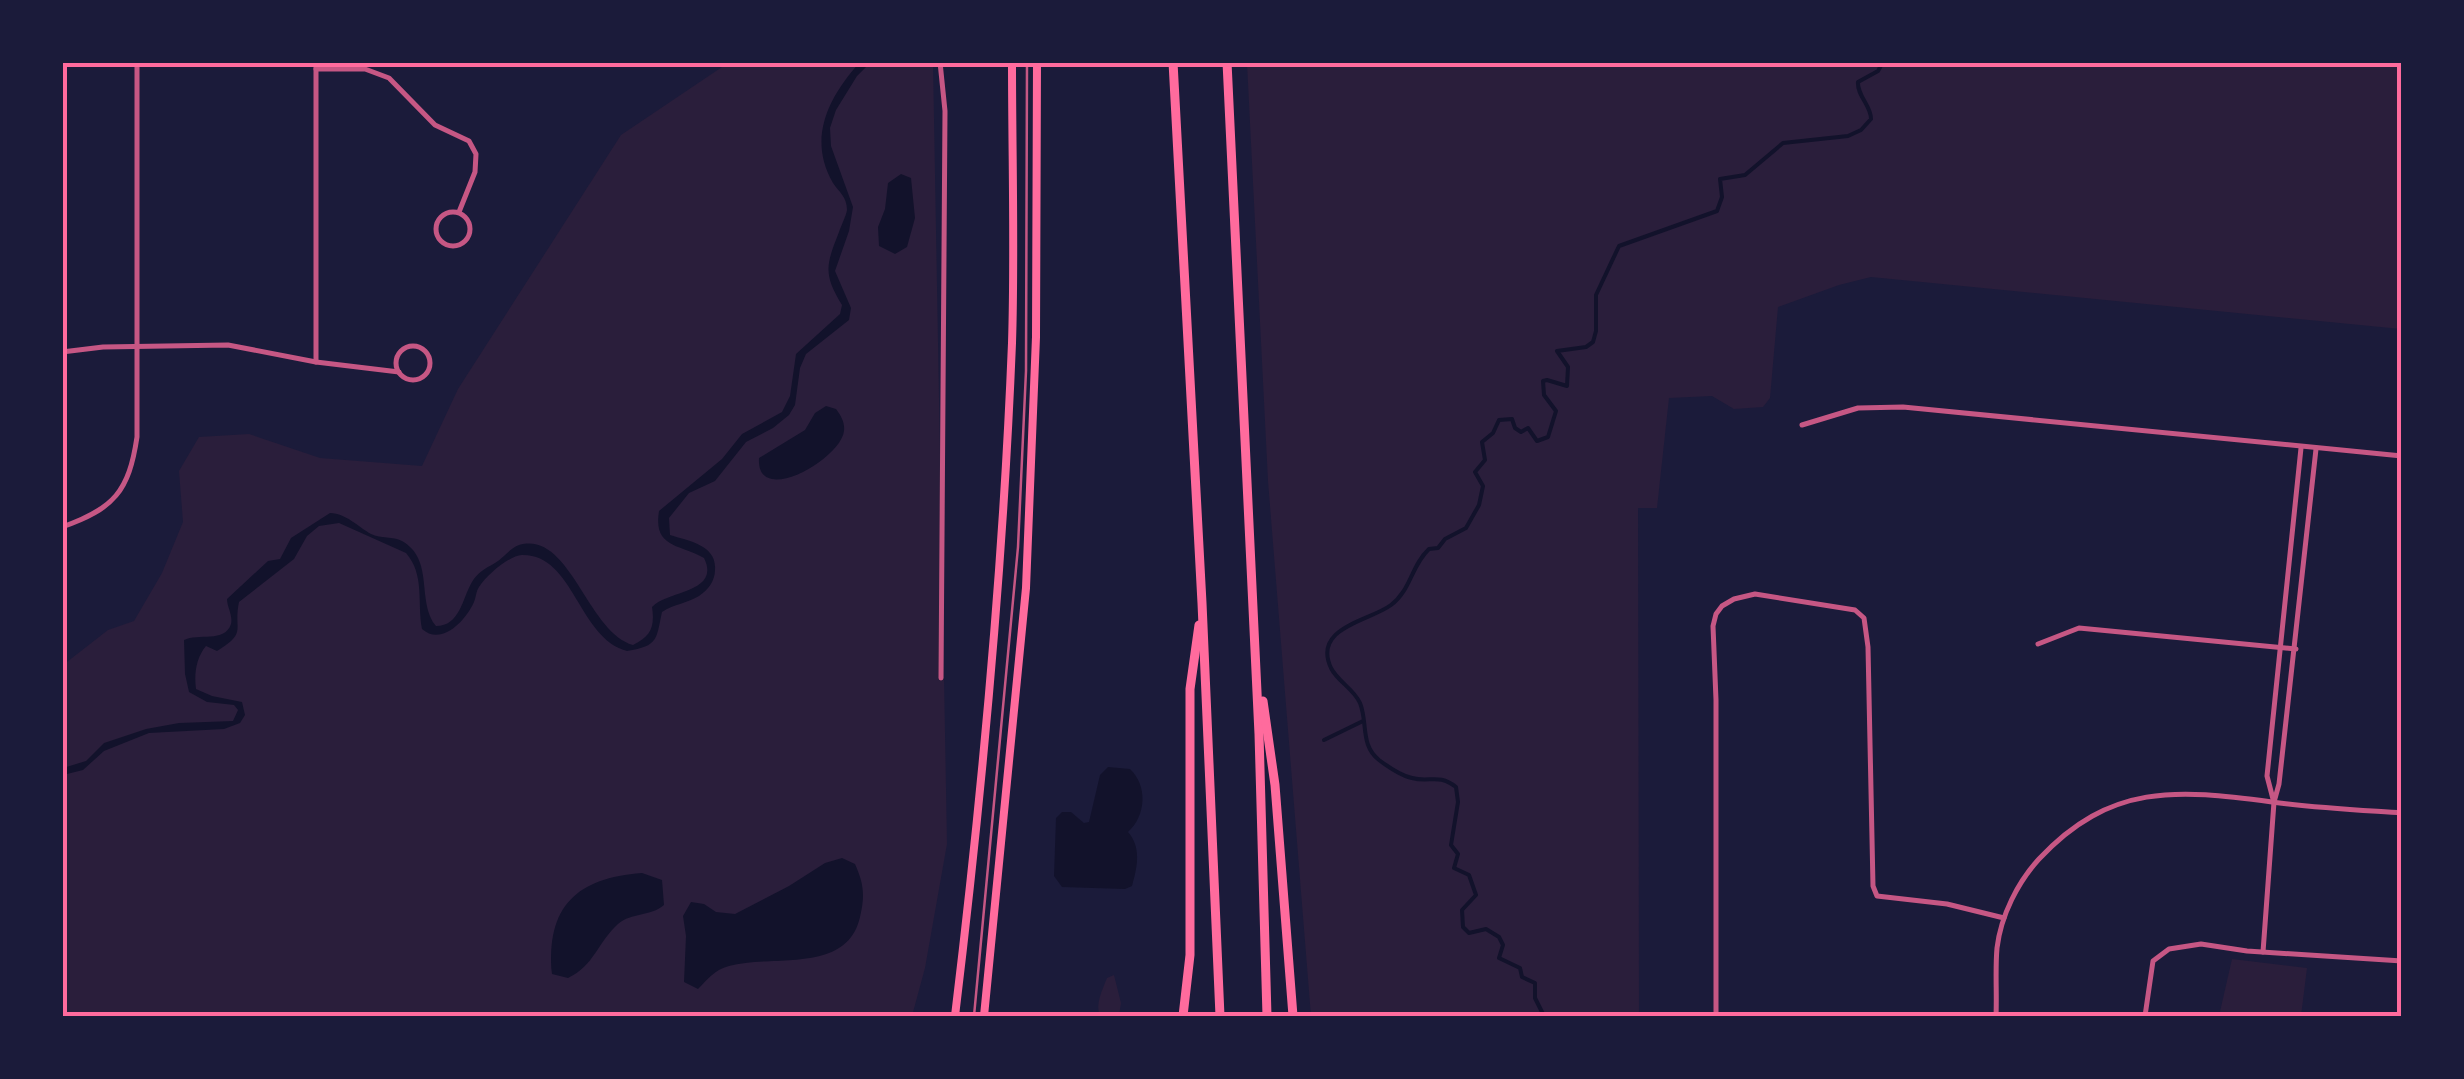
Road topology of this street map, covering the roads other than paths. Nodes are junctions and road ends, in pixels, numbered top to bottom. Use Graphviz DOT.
graph roads {
  1 [pos="137,62"];
  2 [pos="940,62"];
  3 [pos="1012,62"];
  4 [pos="1027,62"];
  5 [pos="1037,62"];
  6 [pos="1172,62"];
  7 [pos="1227,62"];
  8 [pos="316,66"];
  9 [pos="459,212"];
  10 [pos="138,347"];
  11 [pos="62,352"];
  12 [pos="316,362"];
  13 [pos="399,372"];
  14 [pos="1802,425"];
  15 [pos="2301,448"];
  16 [pos="2316,449"];
  17 [pos="2402,456"];
  18 [pos="62,528"];
  19 [pos="1202,602"];
  20 [pos="2038,644"];
  21 [pos="2280,648"];
  22 [pos="2296,649"];
  23 [pos="1255,650"];
  24 [pos="941,678"];
  25 [pos="2274,802"];
  26 [pos="2402,814"];
  27 [pos="2004,918"];
  28 [pos="2263,952"];
  29 [pos="2402,961"];
  30 [pos="955,1016"];
  31 [pos="974,1016"];
  32 [pos="984,1016"];
  33 [pos="1183,1016"];
  34 [pos="1220,1016"];
  35 [pos="1267,1016"];
  36 [pos="1293,1016"];
  37 [pos="1716,1016"];
  38 [pos="1996,1016"];
  39 [pos="2145,1016"];
  1 -- 10 [label="street"];
  2 -- 24 [label="street"];
  3 -- 30 [label="main road"];
  4 -- 31 [label="lane"];
  5 -- 32 [label="main road"];
  6 -- 19 [label="highway"];
  7 -- 23 [label="highway"];
  8 -- 9 [label="street"];
  8 -- 12 [label="street"];
  9 -- 9 [label="street"];
  10 -- 11 [label="street"];
  10 -- 12 [label="street"];
  10 -- 18 [label="street"];
  12 -- 13 [label="street"];
  13 -- 13 [label="street"];
  14 -- 15 [label="street"];
  15 -- 16 [label="street"];
  15 -- 21 [label="street"];
  16 -- 17 [label="street"];
  16 -- 22 [label="street"];
  19 -- 33 [label="highway"];
  19 -- 34 [label="highway"];
  20 -- 21 [label="street"];
  21 -- 22 [label="street"];
  21 -- 25 [label="street"];
  22 -- 25 [label="street"];
  23 -- 35 [label="highway"];
  23 -- 36 [label="highway"];
  25 -- 26 [label="street"];
  25 -- 27 [label="street"];
  25 -- 28 [label="street"];
  27 -- 37 [label="street"];
  27 -- 38 [label="street"];
  28 -- 29 [label="street"];
  28 -- 39 [label="street"];
}
